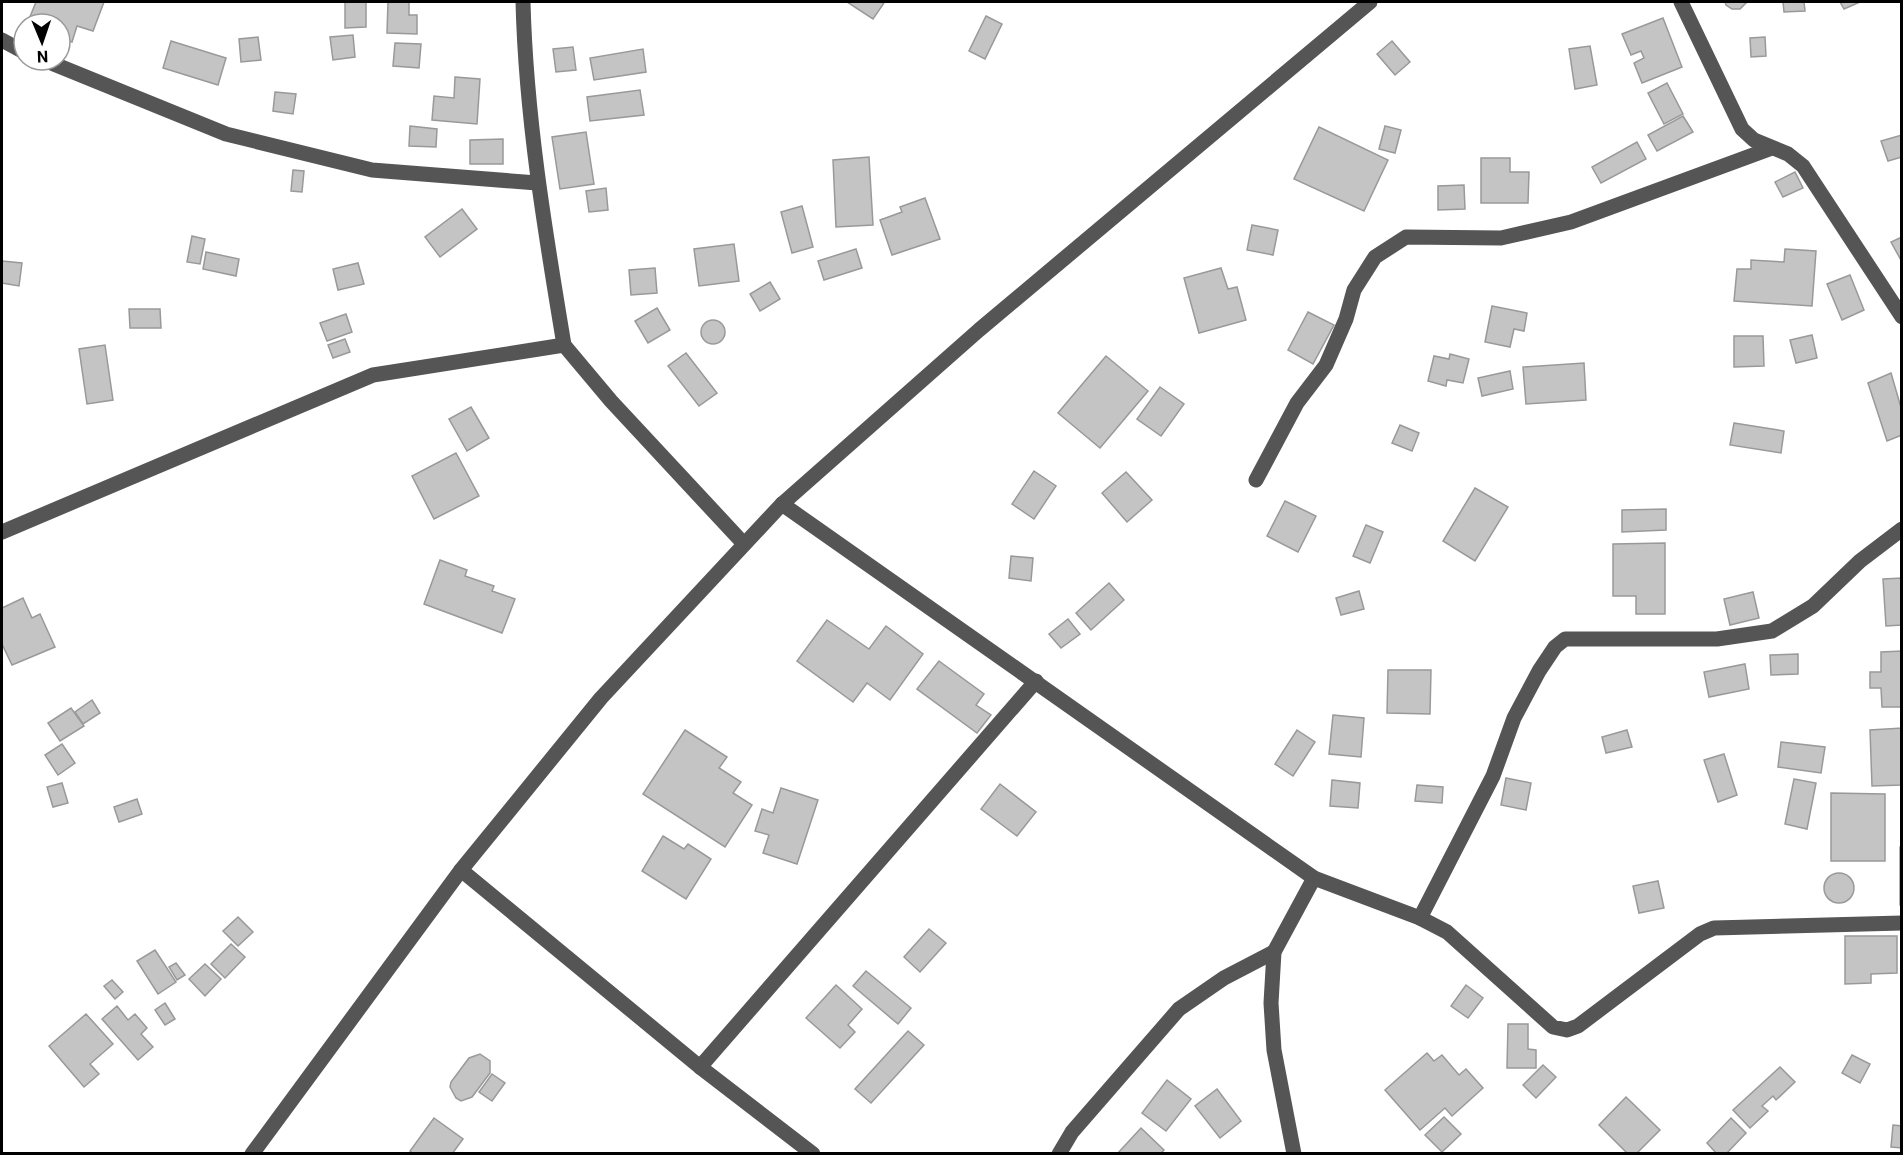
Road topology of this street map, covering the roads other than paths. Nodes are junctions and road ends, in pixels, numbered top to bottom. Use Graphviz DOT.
graph roads {
  1 [pos="523,2"];
  2 [pos="1370,2"];
  3 [pos="1681,2"];
  4 [pos="72,71"];
  5 [pos="1772,148"];
  6 [pos="537,183"];
  7 [pos="1902,317"];
  8 [pos="564,345"];
  9 [pos="1256,480"];
  10 [pos="782,504"];
  11 [pos="1902,530"];
  12 [pos="2,532"];
  13 [pos="744,544"];
  14 [pos="1036,681"];
  15 [pos="461,870"];
  16 [pos="1314,878"];
  17 [pos="1420,918"];
  18 [pos="1902,923"];
  19 [pos="1274,952"];
  20 [pos="700,1067"];
  21 [pos="252,1154"];
  22 [pos="813,1154"];
  23 [pos="1059,1154"];
  24 [pos="1294,1154"];
  1 -- 6 [label="street"];
  2 -- 10 [label="street"];
  3 -- 5 [label="street"];
  4 -- 6 [label="street"];
  5 -- 7 [label="street"];
  5 -- 9 [label="street"];
  6 -- 8 [label="street"];
  8 -- 12 [label="street"];
  8 -- 13 [label="street"];
  10 -- 13 [label="street"];
  10 -- 14 [label="street"];
  11 -- 17 [label="street"];
  13 -- 15 [label="street"];
  14 -- 16 [label="street"];
  14 -- 20 [label="street"];
  15 -- 20 [label="street"];
  15 -- 21 [label="street"];
  16 -- 17 [label="street"];
  16 -- 19 [label="street"];
  17 -- 18 [label="street"];
  19 -- 23 [label="street"];
  19 -- 24 [label="street"];
  20 -- 22 [label="street"];
}
